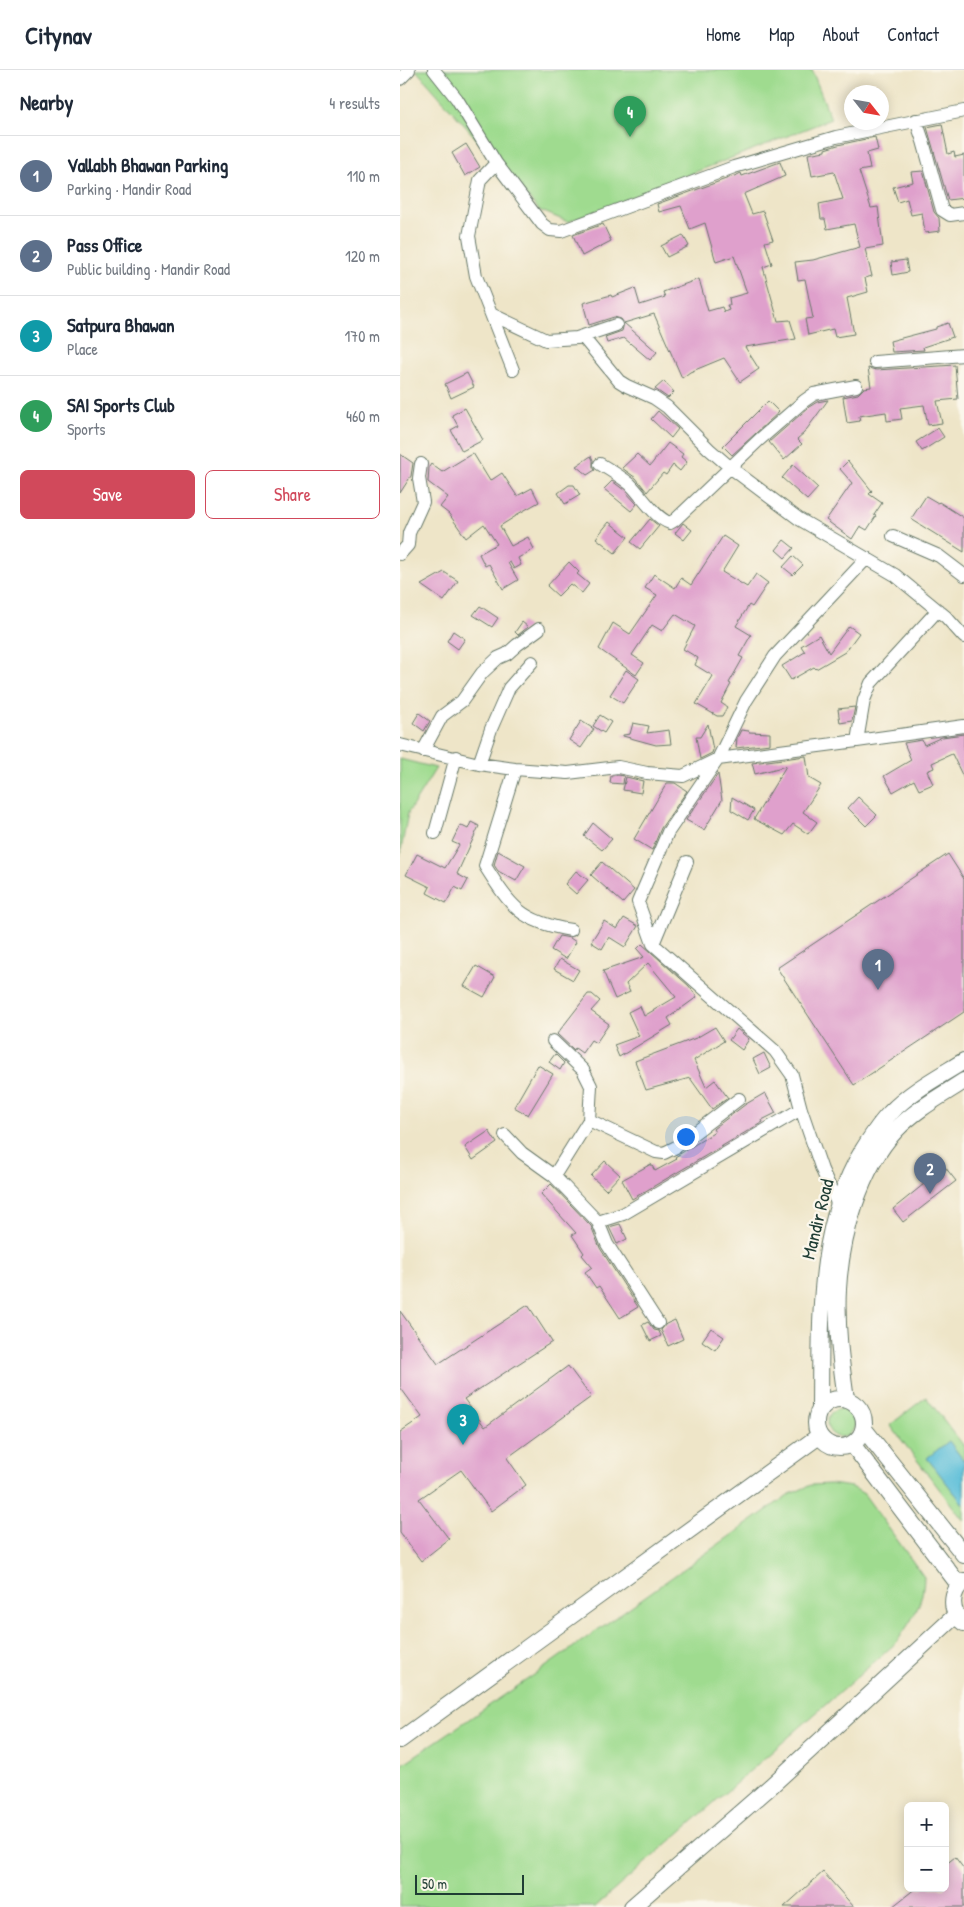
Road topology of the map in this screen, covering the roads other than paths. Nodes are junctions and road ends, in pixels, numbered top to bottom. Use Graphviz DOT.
graph roads {
  1 [pos="409,70"];
  2 [pos="434,70"];
  3 [pos="400,79"];
  4 [pos="964,111"];
  5 [pos="916,120"];
  6 [pos="496,163"];
  7 [pos="964,213"];
  8 [pos="491,314"];
  9 [pos="616,326"];
  10 [pos="582,336"];
  11 [pos="963,355"];
  12 [pos="875,362"];
  13 [pos="964,368"];
  14 [pos="513,370"];
  15 [pos="856,386"];
  16 [pos="421,464"];
  17 [pos="600,464"];
  18 [pos="731,468"];
  19 [pos="893,536"];
  20 [pos="400,554"];
  21 [pos="867,558"];
  22 [pos="964,575"];
  23 [pos="938,610"];
  24 [pos="539,629"];
  25 [pos="964,637"];
  26 [pos="532,662"];
  27 [pos="964,726"];
  28 [pos="858,741"];
  29 [pos="400,745"];
  30 [pos="423,751"];
  31 [pos="456,758"];
  32 [pos="718,759"];
  33 [pos="479,764"];
  34 [pos="515,769"];
  35 [pos="435,833"];
  36 [pos="687,862"];
  37 [pos="571,930"];
  38 [pos="653,944"];
  39 [pos="553,1041"];
  40 [pos="964,1061"];
  41 [pos="964,1081"];
  42 [pos="739,1099"];
  43 [pos="801,1109"];
  44 [pos="589,1120"];
  45 [pos="505,1135"];
  46 [pos="554,1176"];
  47 [pos="838,1205"];
  48 [pos="598,1222"];
  49 [pos="658,1324"];
  50 [pos="846,1399"];
  51 [pos="820,1408"];
  52 [pos="864,1430"];
  53 [pos="819,1436"];
  54 [pos="852,1444"];
  55 [pos="964,1555"];
  56 [pos="962,1583"];
  57 [pos="960,1619"];
  58 [pos="400,1740"];
  59 [pos="632,1907"];
  1 -- 3 [label="street"];
  2 -- 6 [label="street"];
  4 -- 5 [label="street"];
  5 -- 6 [label="street"];
  5 -- 7 [label="street"];
  6 -- 8 [label="street"];
  8 -- 10 [label="street"];
  8 -- 14 [label="street"];
  9 -- 10 [label="street"];
  10 -- 18 [label="street"];
  11 -- 12 [label="street"];
  11 -- 13 [label="street"];
  15 -- 18 [label="street"];
  16 -- 20 [label="street"];
  17 -- 18 [label="street"];
  18 -- 21 [label="street"];
  19 -- 22 [label="street"];
  21 -- 23 [label="street"];
  21 -- 32 [label="street"];
  23 -- 25 [label="street"];
  23 -- 28 [label="street"];
  24 -- 30 [label="street"];
  26 -- 33 [label="street"];
  27 -- 28 [label="street"];
  28 -- 32 [label="street"];
  29 -- 30 [label="street"];
  30 -- 31 [label="street"];
  31 -- 33 [label="street"];
  31 -- 35 [label="street"];
  32 -- 34 [label="street"];
  32 -- 38 [label="street"];
  33 -- 34 [label="street"];
  34 -- 37 [label="street"];
  36 -- 38 [label="street"];
  38 -- 43 [label="street"];
  39 -- 44 [label="street"];
  40 -- 47 [label="street, Mandir Road"];
  41 -- 50 [label="street, Mandir Road"];
  42 -- 44 [label="street"];
  43 -- 47 [label="street"];
  43 -- 48 [label="street"];
  44 -- 46 [label="street"];
  45 -- 46 [label="street"];
  46 -- 48 [label="street"];
  47 -- 51 [label="street, Mandir Road"];
  48 -- 49 [label="street"];
  50 -- 51 [label="street"];
  50 -- 52 [label="street"];
  51 -- 53 [label="street"];
  52 -- 54 [label="street"];
  52 -- 55 [label="street"];
  53 -- 54 [label="street"];
  53 -- 58 [label="street"];
  54 -- 56 [label="street"];
  56 -- 57 [label="street"];
  57 -- 59 [label="street"];
}
